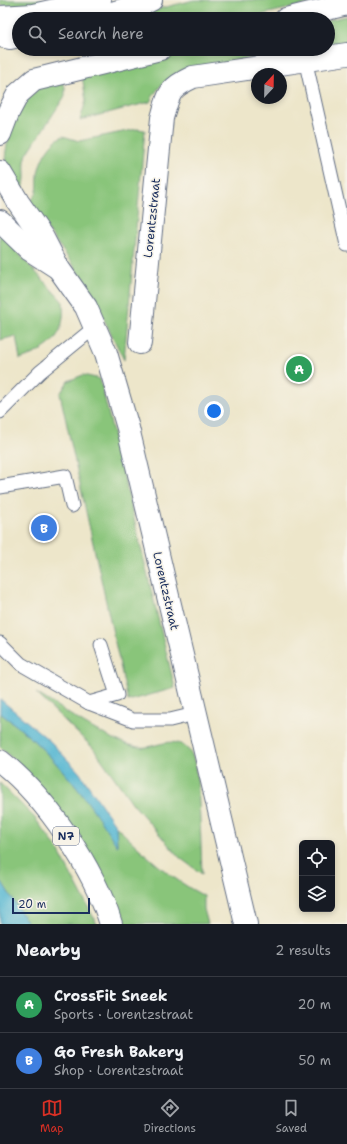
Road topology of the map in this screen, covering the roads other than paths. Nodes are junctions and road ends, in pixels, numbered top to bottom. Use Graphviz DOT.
graph roads {
  1 [pos="100,0"];
  2 [pos="151,0"];
  3 [pos="347,4"];
  4 [pos="46,12"];
  5 [pos="115,12"];
  6 [pos="314,12"];
  7 [pos="12,16"];
  8 [pos="0,17"];
  9 [pos="0,36"];
  10 [pos="12,38"];
  11 [pos="347,54"];
  12 [pos="335,55"];
  13 [pos="132,56"];
  14 [pos="330,56"];
  15 [pos="305,59"];
  16 [pos="0,134"];
  17 [pos="0,172"];
  18 [pos="0,221"];
  19 [pos="347,245"];
  20 [pos="59,269"];
  21 [pos="95,327"];
  22 [pos="140,343"];
  23 [pos="0,412"];
  24 [pos="0,487"];
  25 [pos="72,506"];
  26 [pos="0,643"];
  27 [pos="101,645"];
  28 [pos="89,703"];
  29 [pos="195,714"];
  30 [pos="0,762"];
  31 [pos="111,924"];
  32 [pos="246,924"];
  1 -- 4 [label="main road"];
  2 -- 5 [label="main road"];
  3 -- 6 [label="main road"];
  7 -- 8 [label="main road"];
  9 -- 10 [label="main road"];
  11 -- 12 [label="main road"];
  13 -- 16 [label="main road"];
  14 -- 15 [label="main road"];
  15 -- 19 [label="lane"];
  15 -- 22 [label="main road, Lorentzstraat"];
  17 -- 20 [label="main road, Lorentzstraat"];
  18 -- 20 [label="main road, Lorentzstraat"];
  20 -- 21 [label="main road, Lorentzstraat"];
  21 -- 23 [label="lane"];
  21 -- 29 [label="main road, Lorentzstraat"];
  24 -- 25 [label="lane"];
  26 -- 28 [label="lane"];
  27 -- 28 [label="lane"];
  28 -- 29 [label="lane"];
  29 -- 32 [label="main road, Lorentzstraat"];
  30 -- 31 [label="main road, N7"];
}
